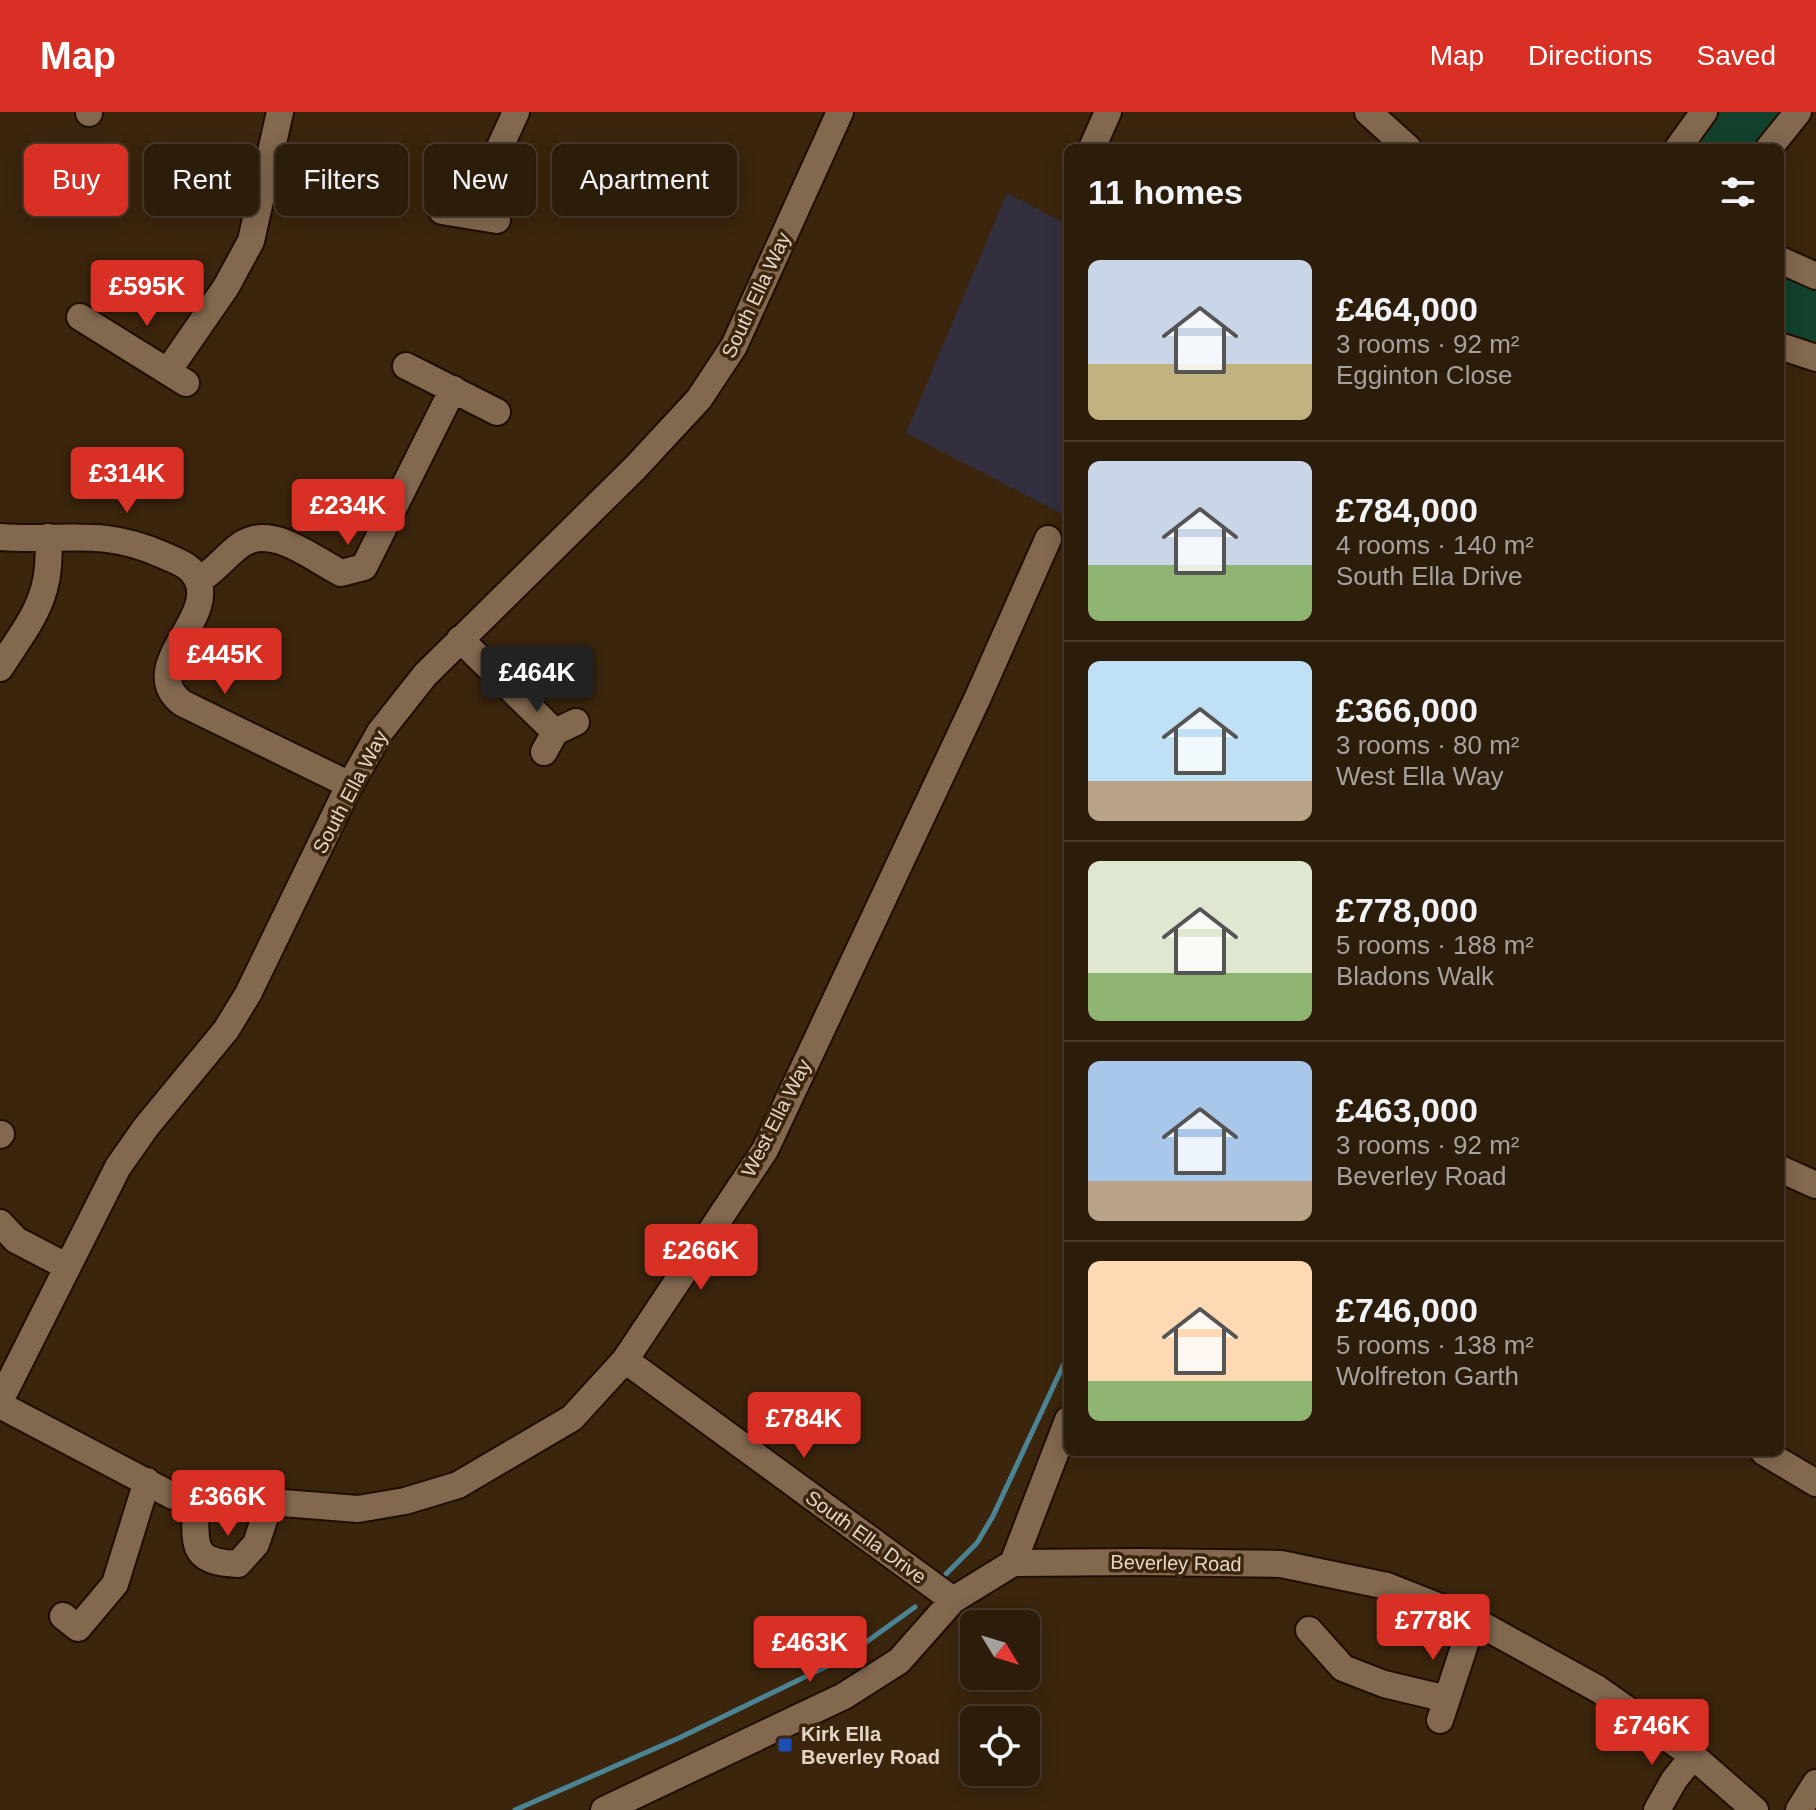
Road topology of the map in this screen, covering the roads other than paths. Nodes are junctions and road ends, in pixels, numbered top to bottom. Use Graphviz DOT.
graph roads {
  1 [pos="280,112"];
  2 [pos="516,112"];
  3 [pos="840,112"];
  4 [pos="1108,112"];
  5 [pos="1368,112"];
  6 [pos="1704,112"];
  7 [pos="1798,112"];
  8 [pos="501,144"];
  9 [pos="1094,144"];
  10 [pos="1404,144"];
  11 [pos="1681,144"];
  12 [pos="1772,144"];
  13 [pos="475,216"];
  14 [pos="497,220"];
  15 [pos="1784,262"];
  16 [pos="1816,276"];
  17 [pos="79,315"];
  18 [pos="1784,347"];
  19 [pos="1816,358"];
  20 [pos="406,366"];
  21 [pos="453,389"];
  22 [pos="497,412"];
  23 [pos="0,537"];
  24 [pos="48,537"];
  25 [pos="1048,539"];
  26 [pos="198,581"];
  27 [pos="460,639"];
  28 [pos="0,668"];
  29 [pos="558,735"];
  30 [pos="350,785"];
  31 [pos="1784,1171"];
  32 [pos="1816,1185"];
  33 [pos="0,1223"];
  34 [pos="66,1266"];
  35 [pos="625,1360"];
  36 [pos="0,1403"];
  37 [pos="1064,1430"];
  38 [pos="1771,1456"];
  39 [pos="147,1481"];
  40 [pos="1816,1483"];
  41 [pos="195,1500"];
  42 [pos="270,1502"];
  43 [pos="1013,1563"];
  44 [pos="953,1600"];
  45 [pos="63,1616"];
  46 [pos="1473,1620"];
  47 [pos="1320,1636"];
  48 [pos="1693,1756"];
  49 [pos="1816,1783"];
  50 [pos="604,1810"];
  51 [pos="1657,1810"];
  52 [pos="1755,1810"];
  53 [pos="1799,1810"];
  1 -- 17 [label="street"];
  2 -- 8 [label="street"];
  3 -- 27 [label="street, South Ella Way"];
  4 -- 9 [label="street"];
  5 -- 10 [label="street"];
  6 -- 11 [label="street"];
  7 -- 12 [label="street"];
  13 -- 14 [label="street"];
  15 -- 16 [label="street"];
  18 -- 19 [label="street"];
  20 -- 21 [label="street"];
  21 -- 22 [label="street"];
  21 -- 26 [label="street"];
  23 -- 24 [label="street"];
  24 -- 26 [label="street"];
  24 -- 28 [label="street"];
  25 -- 35 [label="street, West Ella Way"];
  26 -- 30 [label="street"];
  27 -- 29 [label="street"];
  27 -- 30 [label="street, South Ella Way"];
  30 -- 34 [label="street, South Ella Way"];
  31 -- 32 [label="street"];
  33 -- 34 [label="street"];
  34 -- 36 [label="street, South Ella Way"];
  35 -- 42 [label="street, West Ella Way"];
  35 -- 44 [label="street, South Ella Drive"];
  36 -- 39 [label="street"];
  37 -- 43 [label="street"];
  38 -- 40 [label="street"];
  39 -- 41 [label="street"];
  39 -- 45 [label="street"];
  41 -- 42 [label="street, West Ella Way"];
  41 -- 42 [label="street"];
  43 -- 44 [label="street"];
  43 -- 46 [label="street, Beverley Road"];
  44 -- 50 [label="street"];
  46 -- 47 [label="street"];
  46 -- 48 [label="street, Beverley Road"];
  48 -- 51 [label="street"];
  48 -- 52 [label="street, Beverley Road"];
  49 -- 53 [label="street"];
}
